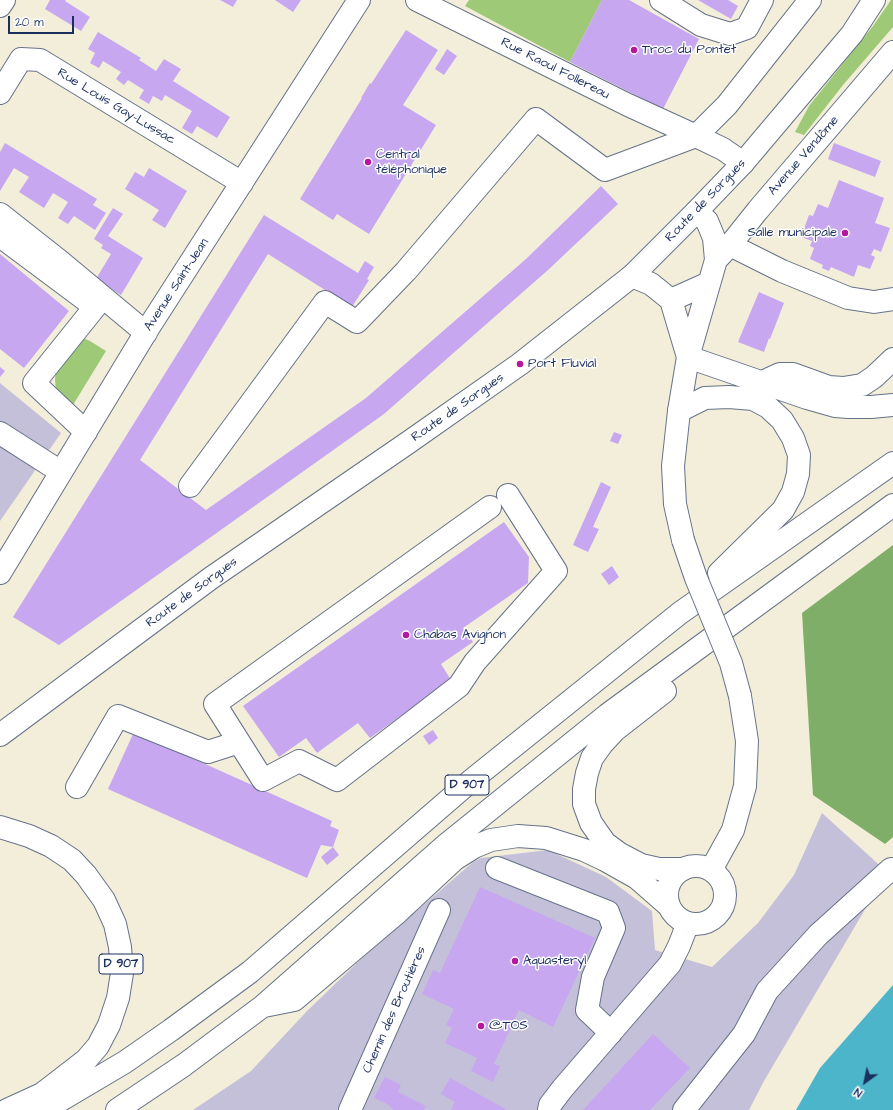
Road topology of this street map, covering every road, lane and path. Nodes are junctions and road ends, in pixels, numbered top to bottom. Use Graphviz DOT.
graph roads {
  1 [pos="4,0"];
  2 [pos="359,0"];
  3 [pos="417,0"];
  4 [pos="661,0"];
  5 [pos="762,0"];
  6 [pos="810,0"];
  7 [pos="874,0"];
  8 [pos="0,6"];
  9 [pos="893,52"];
  10 [pos="0,93"];
  11 [pos="696,136"];
  12 [pos="743,163"];
  13 [pos="242,183"];
  14 [pos="696,212"];
  15 [pos="0,214"];
  16 [pos="0,236"];
  17 [pos="723,252"];
  18 [pos="632,276"];
  19 [pos="709,283"];
  20 [pos="893,299"];
  21 [pos="671,300"];
  22 [pos="146,333"];
  23 [pos="688,357"];
  24 [pos="893,359"];
  25 [pos="762,383"];
  26 [pos="893,405"];
  27 [pos="679,411"];
  28 [pos="86,432"];
  29 [pos="0,433"];
  30 [pos="893,463"];
  31 [pos="61,472"];
  32 [pos="190,486"];
  33 [pos="508,495"];
  34 [pos="893,505"];
  35 [pos="490,507"];
  36 [pos="0,573"];
  37 [pos="680,613"];
  38 [pos="0,735"];
  39 [pos="239,742"];
  40 [pos="77,787"];
  41 [pos="0,828"];
  42 [pos="497,868"];
  43 [pos="683,869"];
  44 [pos="891,869"];
  45 [pos="711,870"];
  46 [pos="669,906"];
  47 [pos="439,910"];
  48 [pos="688,923"];
  49 [pos="263,1006"];
  50 [pos="611,1033"];
  51 [pos="7,1110"];
  52 [pos="44,1110"];
  53 [pos="117,1110"];
  54 [pos="350,1110"];
  55 [pos="549,1110"];
  56 [pos="684,1110"];
  1 -- 8 [label="main road"];
  2 -- 13 [label="main road, Avenue Saint-Jean"];
  3 -- 11 [label="main road, Rue Raoul Follereau"];
  4 -- 5 [label="main road"];
  6 -- 11 [label="main road"];
  7 -- 12 [label="main road, Route de Sorgues"];
  9 -- 17 [label="main road, Avenue Vendôme"];
  10 -- 13 [label="main road, Rue Louis Gay-Lussac"];
  11 -- 12 [label="main road, Rue Raoul Follereau"];
  11 -- 32 [label="main road"];
  12 -- 14 [label="main road, Route de Sorgues"];
  13 -- 22 [label="main road, Avenue Saint-Jean"];
  14 -- 17 [label="main road"];
  14 -- 18 [label="main road, Route de Sorgues"];
  15 -- 22 [label="main road"];
  16 -- 28 [label="main road"];
  17 -- 19 [label="main road"];
  17 -- 20 [label="main road"];
  18 -- 21 [label="main road"];
  18 -- 38 [label="main road, Route de Sorgues"];
  19 -- 21 [label="main road"];
  19 -- 23 [label="main road"];
  21 -- 23 [label="main road"];
  22 -- 28 [label="main road, Avenue Saint-Jean"];
  23 -- 25 [label="main road"];
  23 -- 27 [label="main road"];
  24 -- 25 [label="main road"];
  25 -- 26 [label="main road"];
  27 -- 37 [label="main road"];
  27 -- 45 [label="main road, bridge"];
  28 -- 31 [label="main road, Avenue Saint-Jean"];
  29 -- 31 [label="main road"];
  30 -- 37 [label="main road, D 907"];
  31 -- 36 [label="main road, Avenue Saint-Jean"];
  33 -- 39 [label="main road"];
  34 -- 43 [label="main road"];
  34 -- 49 [label="main road, D 907"];
  35 -- 39 [label="main road"];
  37 -- 52 [label="main road, D 907"];
  39 -- 40 [label="main road"];
  41 -- 51 [label="main road, D 907"];
  42 -- 50 [label="main road"];
  43 -- 45 [label="main road"];
  43 -- 46 [label="main road"];
  44 -- 56 [label="main road"];
  45 -- 48 [label="main road"];
  46 -- 48 [label="main road"];
  46 -- 49 [label="main road"];
  47 -- 54 [label="main road, Chemin des Broutières"];
  48 -- 50 [label="main road"];
  49 -- 53 [label="main road, D 907"];
  50 -- 55 [label="main road"];
}
